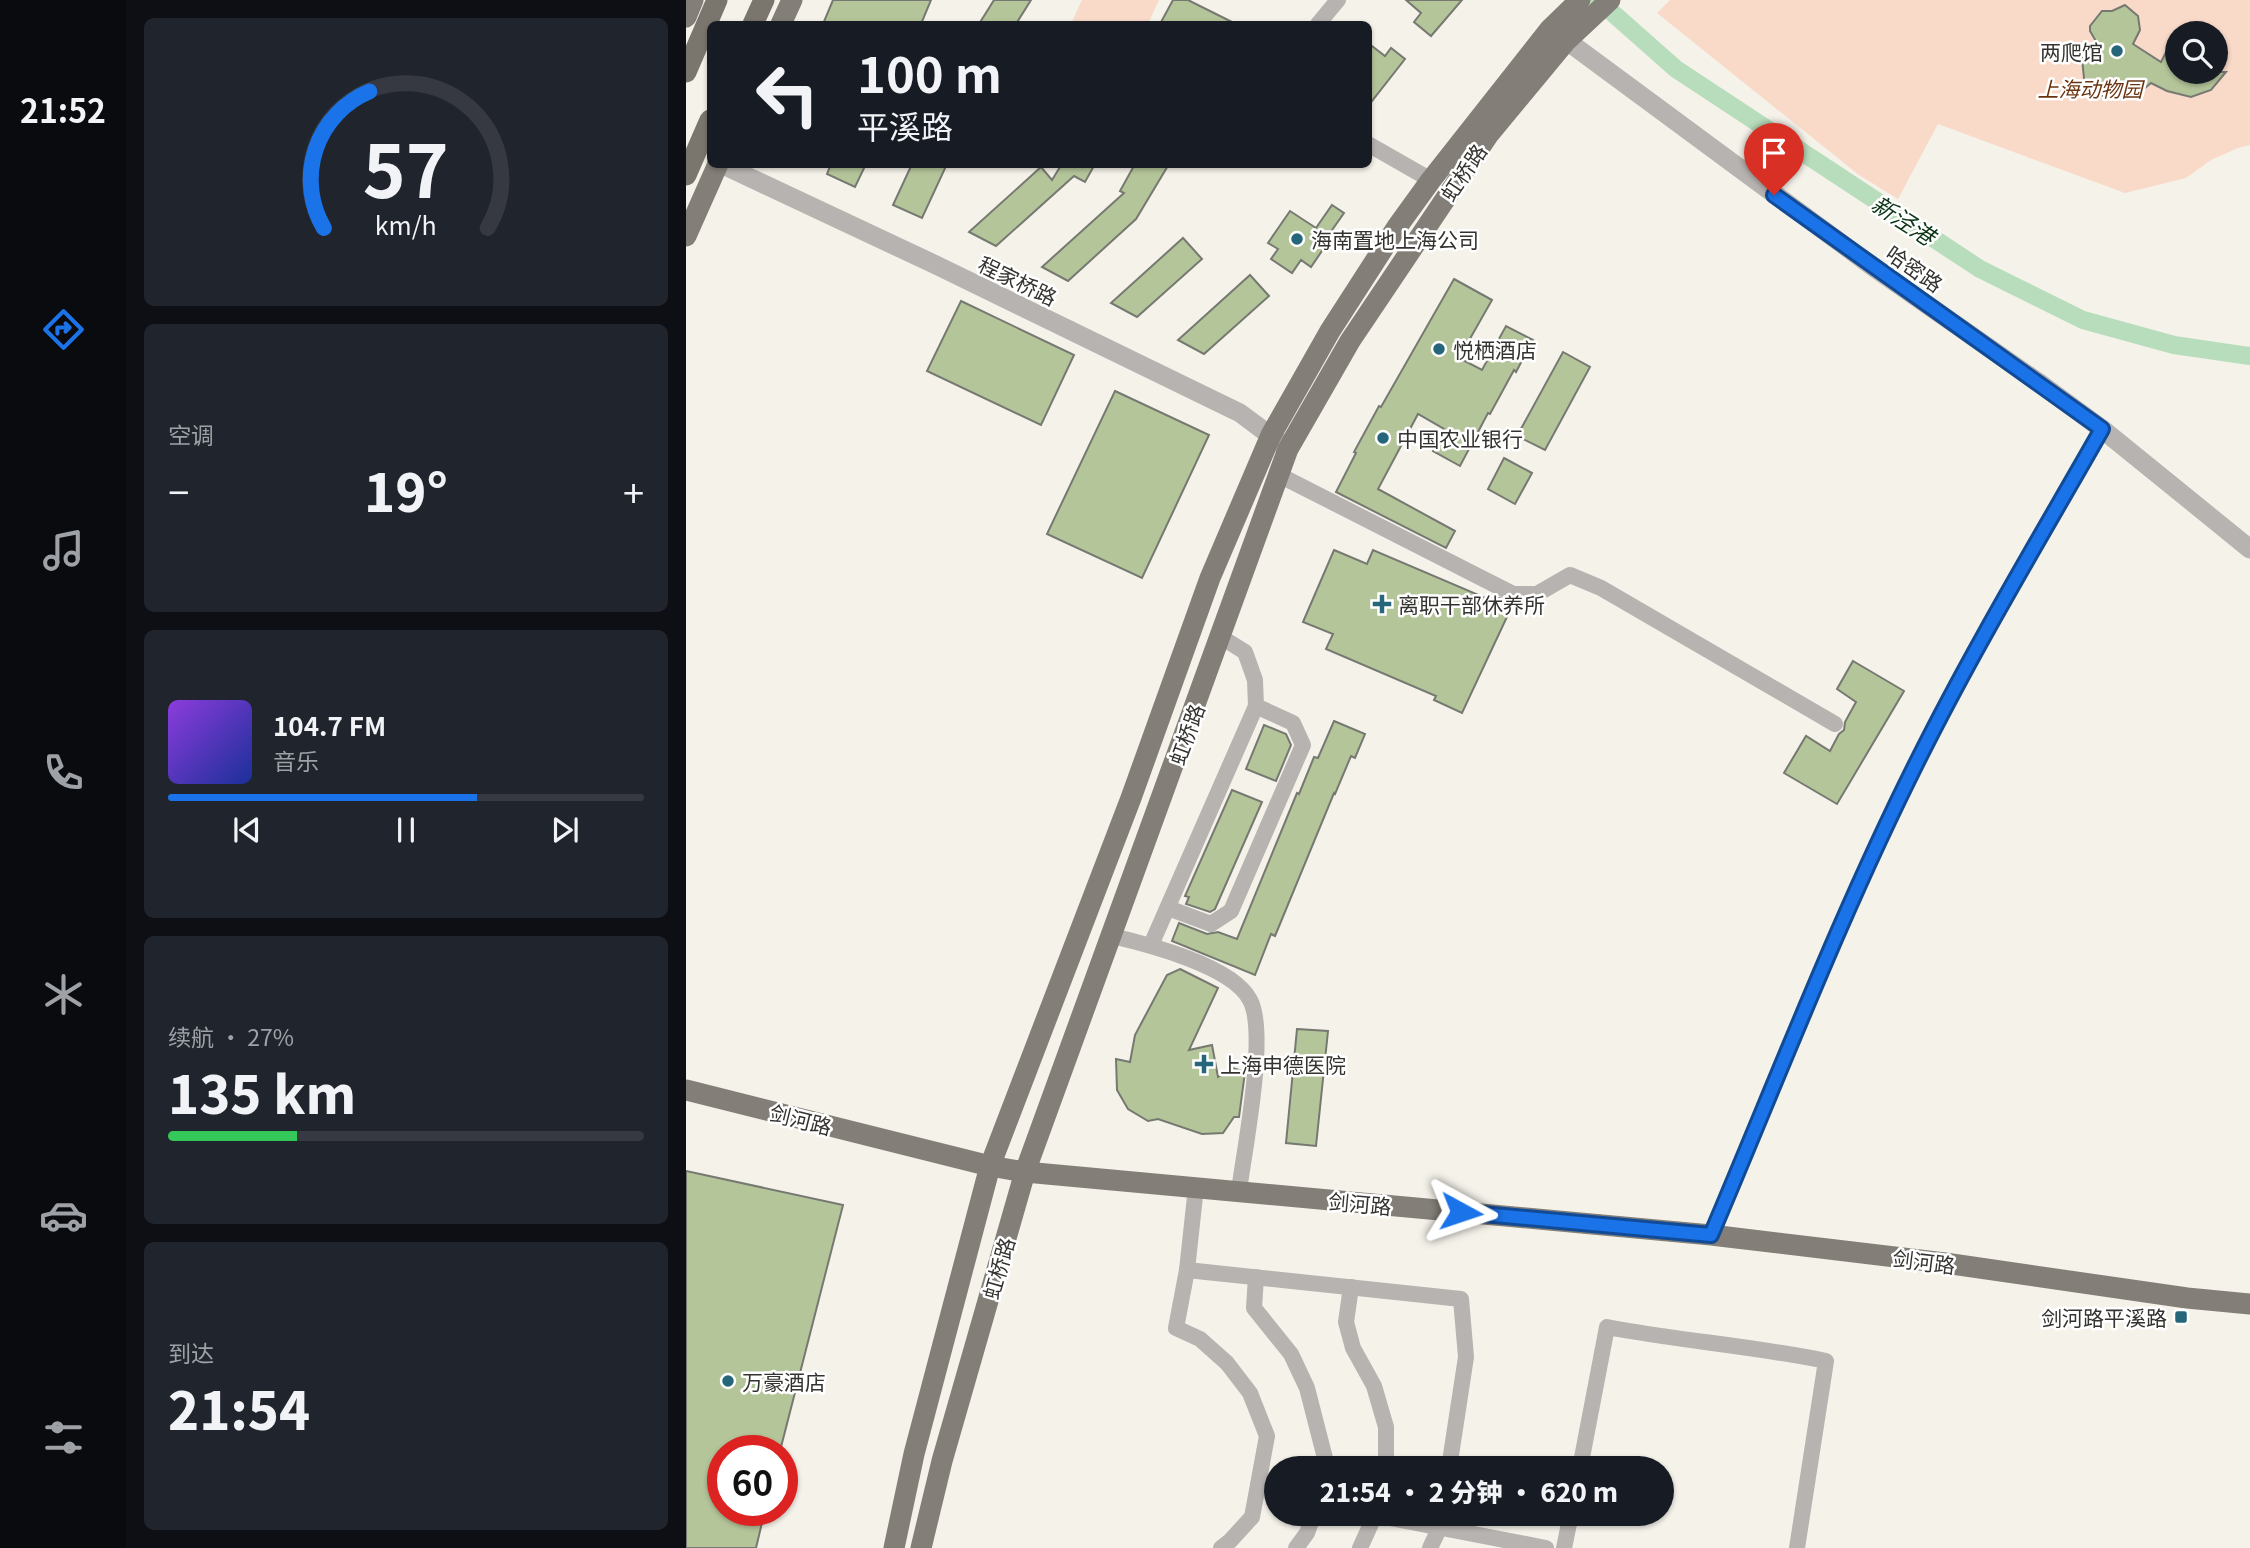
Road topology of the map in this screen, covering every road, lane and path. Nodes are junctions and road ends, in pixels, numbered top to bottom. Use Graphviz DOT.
graph roads {
  1 [pos="693,0"];
  2 [pos="717,0"];
  3 [pos="764,0"];
  4 [pos="792,0"];
  5 [pos="1338,0"];
  6 [pos="1610,0"];
  7 [pos="1581,9"];
  8 [pos="686,17"];
  9 [pos="708,21"];
  10 [pos="754,21"];
  11 [pos="782,21"];
  12 [pos="1320,21"];
  13 [pos="707,23"];
  14 [pos="1558,35"];
  15 [pos="686,72"];
  16 [pos="707,127"];
  17 [pos="1372,146"];
  18 [pos="686,149"];
  19 [pos="707,159"];
  20 [pos="717,168"];
  21 [pos="728,168"];
  22 [pos="686,175"];
  23 [pos="1431,180"];
  24 [pos="686,236"];
  25 [pos="2102,429"];
  26 [pos="1271,435"];
  27 [pos="1288,449"];
  28 [pos="1279,475"];
  29 [pos="2250,549"];
  30 [pos="1221,637"];
  31 [pos="1256,706"];
  32 [pos="1835,724"];
  33 [pos="1168,908"];
  34 [pos="1112,936"];
  35 [pos="1151,945"];
  36 [pos="686,1090"];
  37 [pos="990,1166"];
  38 [pos="1026,1172"];
  39 [pos="1196,1187"];
  40 [pos="1239,1191"];
  41 [pos="1711,1235"];
  42 [pos="1187,1270"];
  43 [pos="1256,1277"];
  44 [pos="1351,1287"];
  45 [pos="2250,1304"];
  46 [pos="1325,1456"];
  47 [pos="1386,1456"];
  48 [pos="1451,1456"];
  49 [pos="1582,1456"];
  50 [pos="1258,1485"];
  51 [pos="1264,1486"];
  52 [pos="1310,1526"];
  53 [pos="1368,1526"];
  54 [pos="1438,1526"];
  55 [pos="1460,1526"];
  56 [pos="1569,1526"];
  57 [pos="894,1548"];
  58 [pos="921,1548"];
  59 [pos="1221,1548"];
  60 [pos="1296,1548"];
  61 [pos="1360,1548"];
  62 [pos="1430,1548"];
  63 [pos="1546,1548"];
  64 [pos="1564,1548"];
  65 [pos="1797,1548"];
  1 -- 8 [label="main road"];
  2 -- 9 [label="highway"];
  3 -- 10 [label="highway"];
  4 -- 11 [label="main road"];
  5 -- 12 [label="street"];
  6 -- 7 [label="main road, 虹桥路"];
  7 -- 14 [label="main road, 虹桥路"];
  13 -- 15 [label="highway"];
  14 -- 23 [label="main road, 虹桥路"];
  14 -- 25 [label="street, 哈密路"];
  14 -- 27 [label="main road, 虹桥路"];
  16 -- 22 [label="highway, bridge"];
  17 -- 23 [label="street"];
  18 -- 19 [label="street"];
  20 -- 24 [label="main road"];
  21 -- 26 [label="street, 程家桥路"];
  23 -- 26 [label="main road, 虹桥路"];
  25 -- 29 [label="street, 哈密路"];
  25 -- 41 [label="street"];
  26 -- 27 [label="street, 程家桥路"];
  26 -- 37 [label="main road, 虹桥路"];
  27 -- 28 [label="main road, 虹桥路"];
  28 -- 30 [label="main road, 虹桥路"];
  28 -- 32 [label="street"];
  30 -- 31 [label="street"];
  30 -- 34 [label="main road, 虹桥路"];
  31 -- 33 [label="street"];
  31 -- 33 [label="street"];
  33 -- 35 [label="street"];
  34 -- 35 [label="street"];
  34 -- 38 [label="main road, 虹桥路"];
  35 -- 40 [label="street"];
  36 -- 37 [label="main road, 剑河路"];
  37 -- 38 [label="main road, 剑河路"];
  37 -- 57 [label="main road, 虹桥路"];
  38 -- 39 [label="main road, 剑河路"];
  38 -- 58 [label="main road, 虹桥路"];
  39 -- 40 [label="main road, 剑河路"];
  39 -- 42 [label="street"];
  40 -- 41 [label="main road, 剑河路"];
  41 -- 45 [label="main road, 剑河路"];
  42 -- 43 [label="street"];
  42 -- 50 [label="street"];
  43 -- 44 [label="street"];
  43 -- 46 [label="street"];
  44 -- 47 [label="street"];
  44 -- 48 [label="street"];
  49 -- 65 [label="street"];
  50 -- 51 [label="street"];
  50 -- 59 [label="street"];
  52 -- 60 [label="street"];
  53 -- 61 [label="street"];
  54 -- 62 [label="street"];
  55 -- 63 [label="street"];
  56 -- 64 [label="street"];
}
